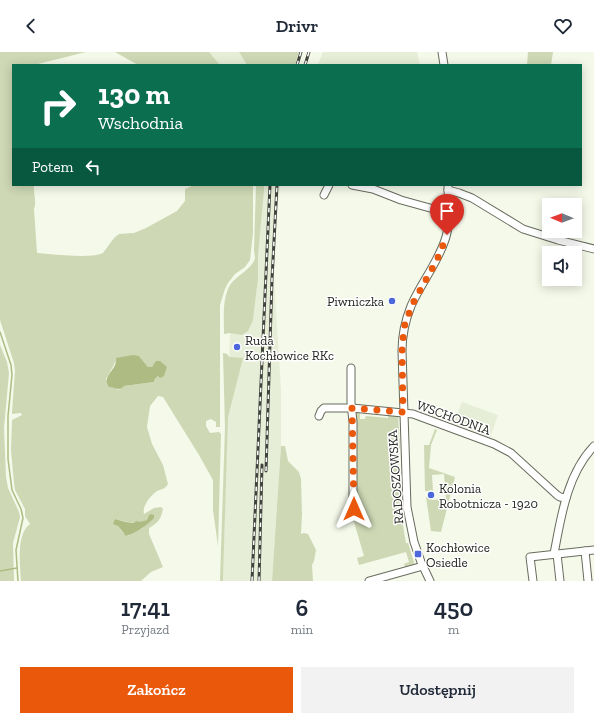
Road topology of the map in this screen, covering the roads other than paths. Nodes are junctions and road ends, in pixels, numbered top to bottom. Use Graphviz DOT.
graph roads {
  1 [pos="442,52"];
  2 [pos="444,64"];
  3 [pos="328,186"];
  4 [pos="357,186"];
  5 [pos="448,188"];
  6 [pos="324,195"];
  7 [pos="448,214"];
  8 [pos="594,249"];
  9 [pos="351,368"];
  10 [pos="352,408"];
  11 [pos="403,412"];
  12 [pos="319,416"];
  13 [pos="594,446"];
  14 [pos="566,498"];
  15 [pos="354,509"];
  16 [pos="594,550"];
  17 [pos="584,551"];
  18 [pos="556,554"];
  19 [pos="423,566"];
  20 [pos="378,580"];
  21 [pos="369,581"];
  22 [pos="430,581"];
  23 [pos="533,581"];
  24 [pos="560,581"];
  25 [pos="588,581"];
  1 -- 2 [label="street"];
  3 -- 6 [label="street"];
  4 -- 7 [label="street"];
  5 -- 7 [label="street, RADOSZOWSKA"];
  5 -- 8 [label="street"];
  7 -- 11 [label="street, RADOSZOWSKA"];
  9 -- 10 [label="street"];
  10 -- 11 [label="street, WSCHODNIA"];
  10 -- 12 [label="street, WSCHODNIA"];
  10 -- 15 [label="street"];
  11 -- 14 [label="street, WSCHODNIA"];
  11 -- 19 [label="street, RADOSZOWSKA"];
  13 -- 14 [label="street"];
  14 -- 18 [label="street"];
  16 -- 17 [label="street"];
  17 -- 18 [label="street"];
  17 -- 25 [label="street"];
  18 -- 23 [label="street"];
  18 -- 24 [label="street"];
  19 -- 20 [label="street"];
  19 -- 22 [label="street, RADOSZOWSKA"];
  20 -- 21 [label="street"];
}
